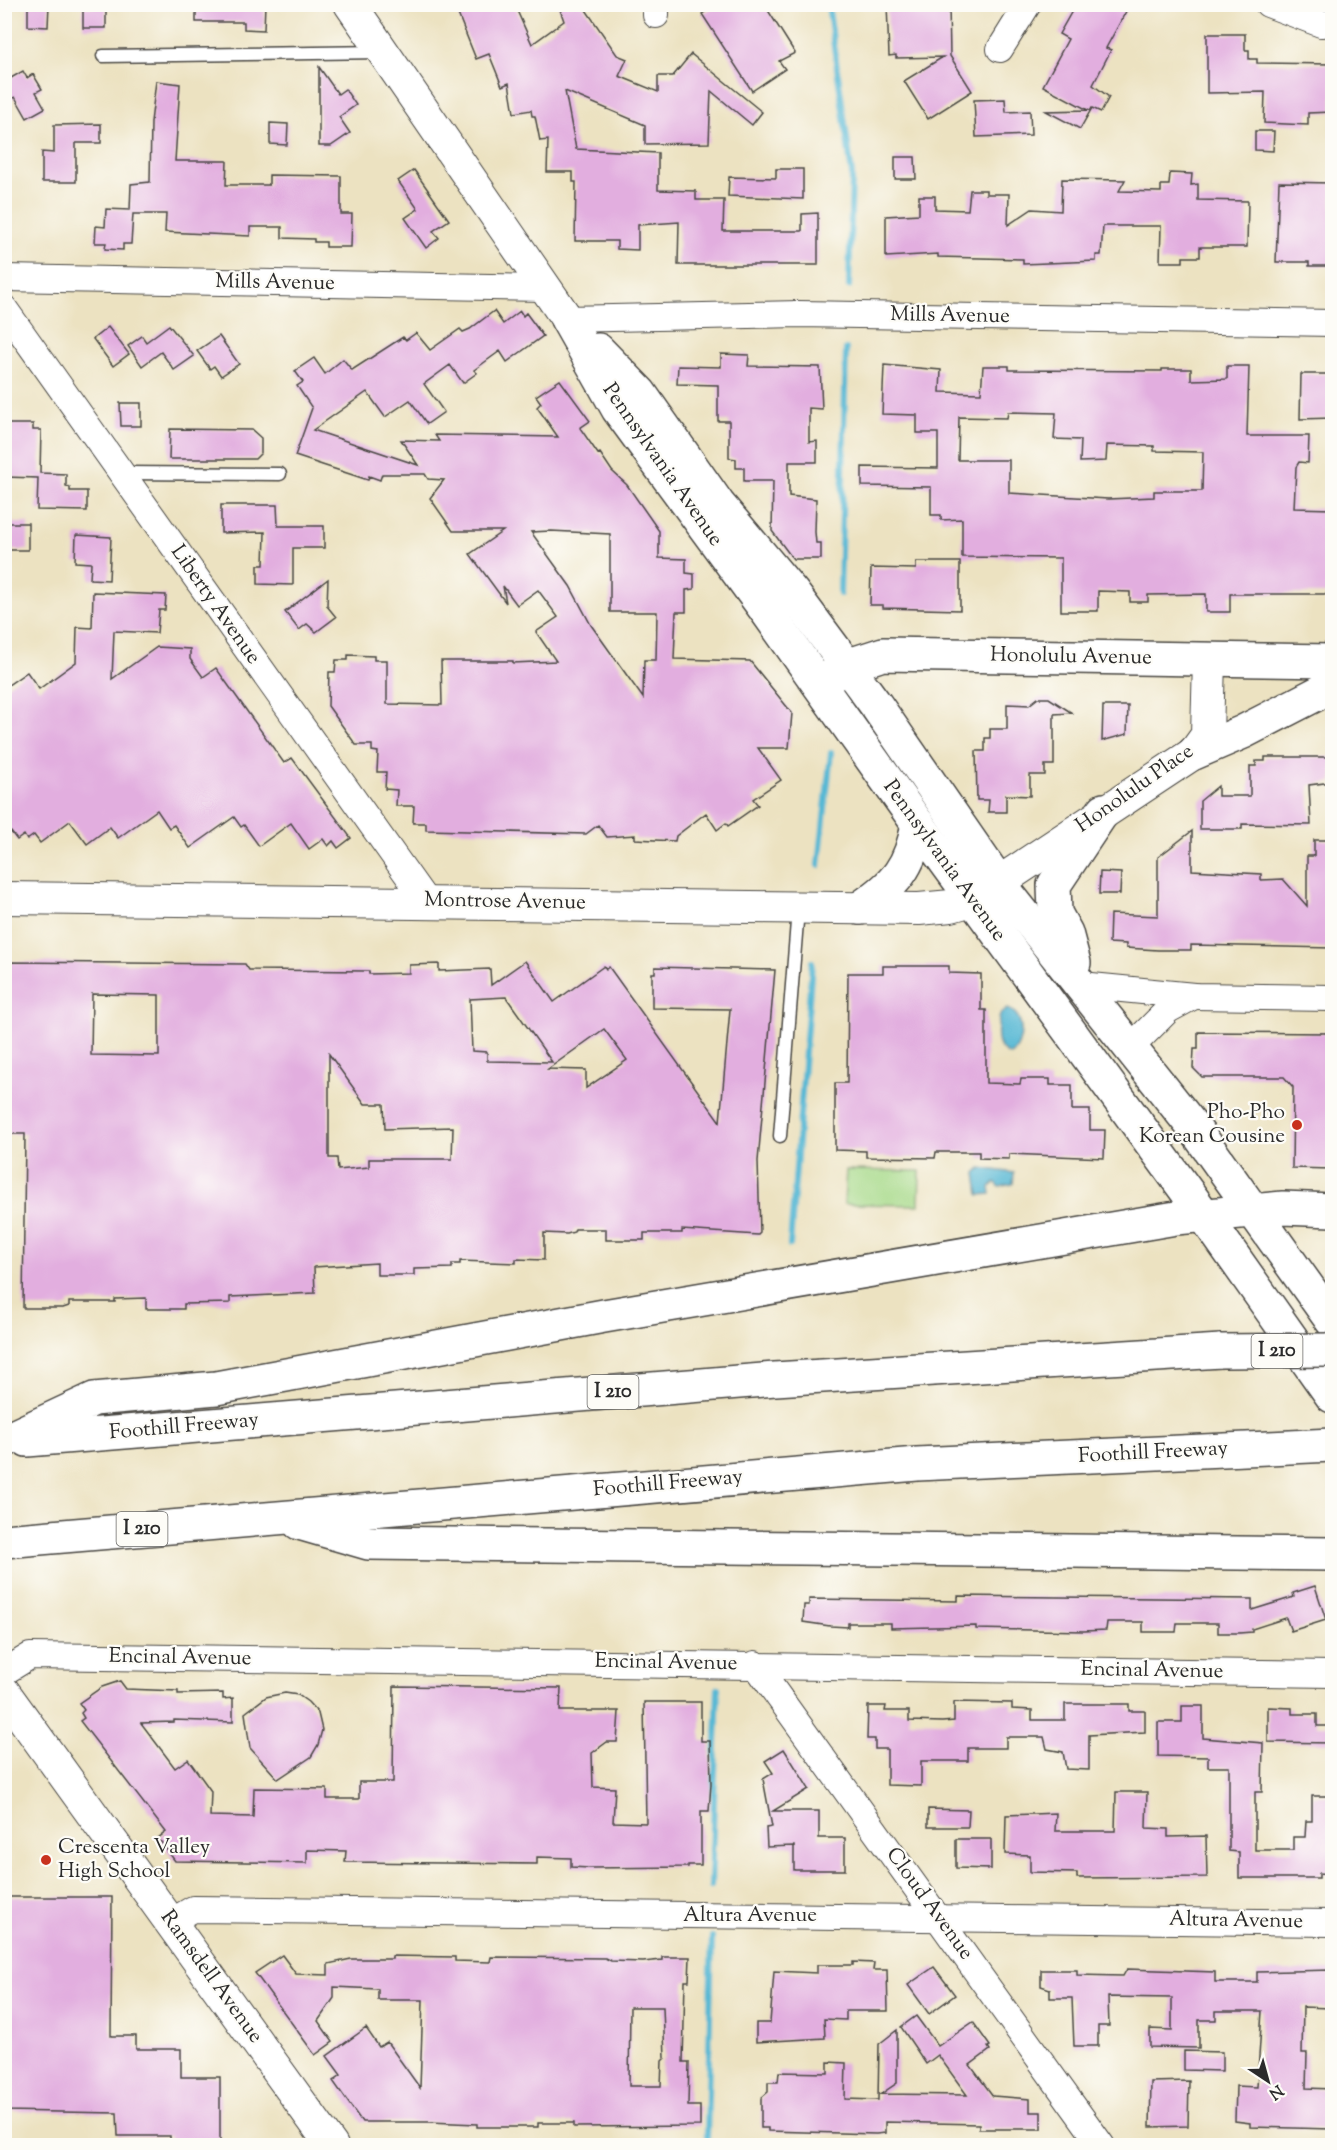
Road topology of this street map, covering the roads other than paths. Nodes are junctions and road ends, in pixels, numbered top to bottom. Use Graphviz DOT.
graph roads {
  1 [pos="350,4"];
  2 [pos="1028,4"];
  3 [pos="1268,4"];
  4 [pos="1332,23"];
  5 [pos="1000,49"];
  6 [pos="384,52"];
  7 [pos="103,56"];
  8 [pos="4,278"];
  9 [pos="546,288"];
  10 [pos="4,308"];
  11 [pos="567,319"];
  12 [pos="1332,322"];
  13 [pos="122,473"];
  14 [pos="280,474"];
  15 [pos="1209,660"];
  16 [pos="1332,662"];
  17 [pos="846,666"];
  18 [pos="818,685"];
  19 [pos="1332,686"];
  20 [pos="1194,753"];
  21 [pos="1104,810"];
  22 [pos="918,824"];
  23 [pos="986,892"];
  24 [pos="4,898"];
  25 [pos="426,901"];
  26 [pos="798,907"];
  27 [pos="860,908"];
  28 [pos="1081,985"];
  29 [pos="1194,996"];
  30 [pos="1332,998"];
  31 [pos="1130,1048"];
  32 [pos="1093,1066"];
  33 [pos="1194,1128"];
  34 [pos="780,1136"];
  35 [pos="1332,1210"];
  36 [pos="1253,1212"];
  37 [pos="1204,1215"];
  38 [pos="1332,1321"];
  39 [pos="1332,1350"];
  40 [pos="1332,1396"];
  41 [pos="4,1441"];
  42 [pos="1320,1446"];
  43 [pos="280,1518"];
  44 [pos="4,1541"];
  45 [pos="1332,1554"];
  46 [pos="755,1664"];
  47 [pos="4,1672"];
  48 [pos="1332,1674"];
  49 [pos="4,1692"];
  50 [pos="939,1917"];
  51 [pos="171,1922"];
  52 [pos="1332,1923"];
  53 [pos="332,2145"];
  54 [pos="1102,2145"];
  1 -- 6 [label="street, Pennsylvania Avenue"];
  2 -- 5 [label="street"];
  3 -- 4 [label="street"];
  6 -- 7 [label="lane"];
  6 -- 9 [label="street, Pennsylvania Avenue"];
  8 -- 9 [label="street, Mills Avenue"];
  9 -- 11 [label="street, Pennsylvania Avenue"];
  10 -- 13 [label="street, Liberty Avenue"];
  11 -- 12 [label="street, Mills Avenue"];
  11 -- 17 [label="main road, Pennsylvania Avenue"];
  11 -- 18 [label="main road, Pennsylvania Avenue"];
  13 -- 14 [label="lane"];
  13 -- 25 [label="street, Liberty Avenue"];
  15 -- 16 [label="main road, Honolulu Avenue"];
  15 -- 17 [label="main road, Honolulu Avenue"];
  15 -- 20 [label="street, Honolulu Place"];
  17 -- 18 [label="main road, Honolulu Avenue"];
  17 -- 23 [label="main road, Pennsylvania Avenue"];
  18 -- 22 [label="main road, Pennsylvania Avenue"];
  19 -- 20 [label="main road"];
  20 -- 21 [label="street, Honolulu Place"];
  21 -- 23 [label="street, Honolulu Place"];
  21 -- 28 [label="main road"];
  22 -- 23 [label="main road, Pennsylvania Avenue"];
  22 -- 27 [label="main road"];
  23 -- 27 [label="street, Montrose Avenue"];
  23 -- 28 [label="main road, Pennsylvania Avenue"];
  23 -- 32 [label="main road, Pennsylvania Avenue"];
  24 -- 25 [label="street, Montrose Avenue"];
  25 -- 26 [label="street, Montrose Avenue"];
  26 -- 27 [label="street, Montrose Avenue"];
  26 -- 34 [label="lane"];
  28 -- 29 [label="street"];
  28 -- 31 [label="main road, Pennsylvania Avenue"];
  29 -- 30 [label="street"];
  29 -- 31 [label="street"];
  31 -- 33 [label="main road, Pennsylvania Avenue"];
  32 -- 33 [label="main road"];
  32 -- 37 [label="main road, Pennsylvania Avenue"];
  33 -- 36 [label="main road, Pennsylvania Avenue"];
  35 -- 36 [label="main road"];
  36 -- 37 [label="main road"];
  36 -- 38 [label="main road, Pennsylvania Avenue"];
  37 -- 40 [label="main road, Pennsylvania Avenue"];
  37 -- 41 [label="main road"];
  39 -- 41 [label="main road, Foothill Freeway / I 210, bridge"];
  42 -- 43 [label="main road, Foothill Freeway / I 210"];
  43 -- 44 [label="main road, Foothill Freeway / I 210"];
  43 -- 45 [label="main road"];
  46 -- 47 [label="street, Encinal Avenue"];
  46 -- 48 [label="street, Encinal Avenue"];
  46 -- 50 [label="street, Cloud Avenue"];
  49 -- 51 [label="street, Ramsdell Avenue"];
  50 -- 51 [label="street, Altura Avenue"];
  50 -- 52 [label="street, Altura Avenue"];
  50 -- 54 [label="street, Cloud Avenue"];
  51 -- 53 [label="street, Ramsdell Avenue"];
}
